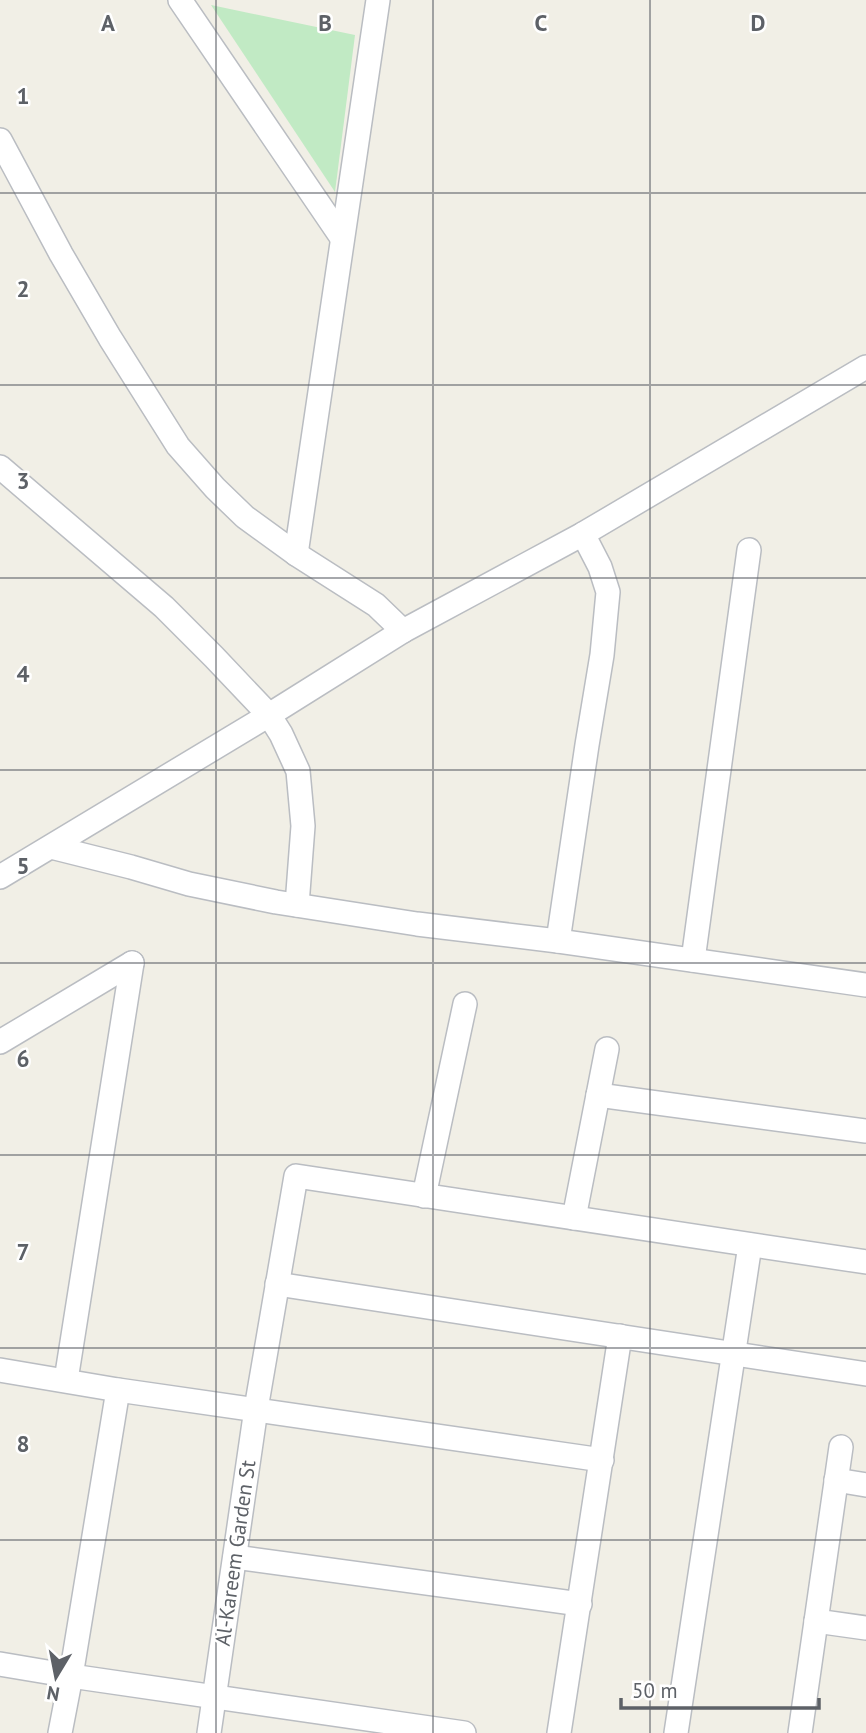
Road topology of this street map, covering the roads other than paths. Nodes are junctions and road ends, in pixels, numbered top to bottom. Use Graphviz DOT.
graph roads {
  1 [pos="180,0"];
  2 [pos="372,1"];
  3 [pos="0,140"];
  4 [pos="342,238"];
  5 [pos="866,367"];
  6 [pos="0,467"];
  7 [pos="583,534"];
  8 [pos="749,550"];
  9 [pos="296,554"];
  10 [pos="404,631"];
  11 [pos="269,715"];
  12 [pos="51,847"];
  13 [pos="0,877"];
  14 [pos="297,905"];
  15 [pos="558,941"];
  16 [pos="693,960"];
  17 [pos="866,985"];
  18 [pos="465,1004"];
  19 [pos="0,1042"];
  20 [pos="607,1049"];
  21 [pos="597,1095"];
  22 [pos="866,1131"];
  23 [pos="424,1196"];
  24 [pos="574,1219"];
  25 [pos="750,1245"];
  26 [pos="866,1262"];
  27 [pos="277,1284"];
  28 [pos="620,1336"];
  29 [pos="734,1354"];
  30 [pos="0,1370"];
  31 [pos="866,1374"];
  32 [pos="66,1380"];
  33 [pos="118,1390"];
  34 [pos="256,1409"];
  35 [pos="841,1447"];
  36 [pos="602,1460"];
  37 [pos="836,1480"];
  38 [pos="866,1485"];
  39 [pos="235,1557"];
  40 [pos="580,1604"];
  41 [pos="816,1621"];
  42 [pos="866,1628"];
  43 [pos="0,1664"];
  44 [pos="71,1676"];
  45 [pos="215,1697"];
  46 [pos="60,1733"];
  47 [pos="209,1733"];
  48 [pos="464,1733"];
  49 [pos="559,1733"];
  50 [pos="676,1733"];
  51 [pos="800,1733"];
  1 -- 4 [label="street"];
  2 -- 4 [label="street"];
  3 -- 9 [label="street"];
  4 -- 9 [label="street"];
  5 -- 7 [label="street"];
  6 -- 11 [label="street"];
  7 -- 10 [label="street"];
  7 -- 15 [label="street"];
  8 -- 16 [label="street"];
  9 -- 10 [label="street"];
  10 -- 11 [label="street"];
  11 -- 12 [label="street"];
  11 -- 14 [label="street"];
  12 -- 13 [label="street"];
  12 -- 14 [label="street"];
  14 -- 15 [label="street"];
  15 -- 16 [label="street"];
  16 -- 17 [label="street"];
  18 -- 23 [label="street"];
  19 -- 32 [label="street"];
  20 -- 21 [label="street"];
  21 -- 22 [label="street"];
  21 -- 24 [label="street"];
  23 -- 24 [label="street"];
  23 -- 27 [label="street, Al-Kareem Garden St"];
  24 -- 25 [label="street"];
  25 -- 26 [label="street"];
  25 -- 29 [label="street"];
  27 -- 28 [label="street"];
  27 -- 34 [label="street, Al-Kareem Garden St"];
  28 -- 29 [label="street"];
  28 -- 36 [label="street"];
  29 -- 31 [label="street"];
  29 -- 50 [label="street"];
  30 -- 32 [label="street"];
  32 -- 33 [label="street"];
  33 -- 34 [label="street"];
  33 -- 44 [label="street"];
  34 -- 36 [label="street"];
  34 -- 39 [label="street, Al-Kareem Garden St"];
  35 -- 37 [label="street"];
  36 -- 40 [label="street"];
  37 -- 38 [label="street"];
  37 -- 41 [label="street"];
  39 -- 40 [label="street"];
  39 -- 45 [label="street, Al-Kareem Garden St"];
  40 -- 49 [label="street"];
  41 -- 42 [label="street"];
  41 -- 51 [label="street"];
  43 -- 44 [label="street"];
  44 -- 45 [label="street"];
  44 -- 46 [label="street"];
  45 -- 47 [label="street, Al-Kareem Garden St"];
  45 -- 48 [label="street"];
}
